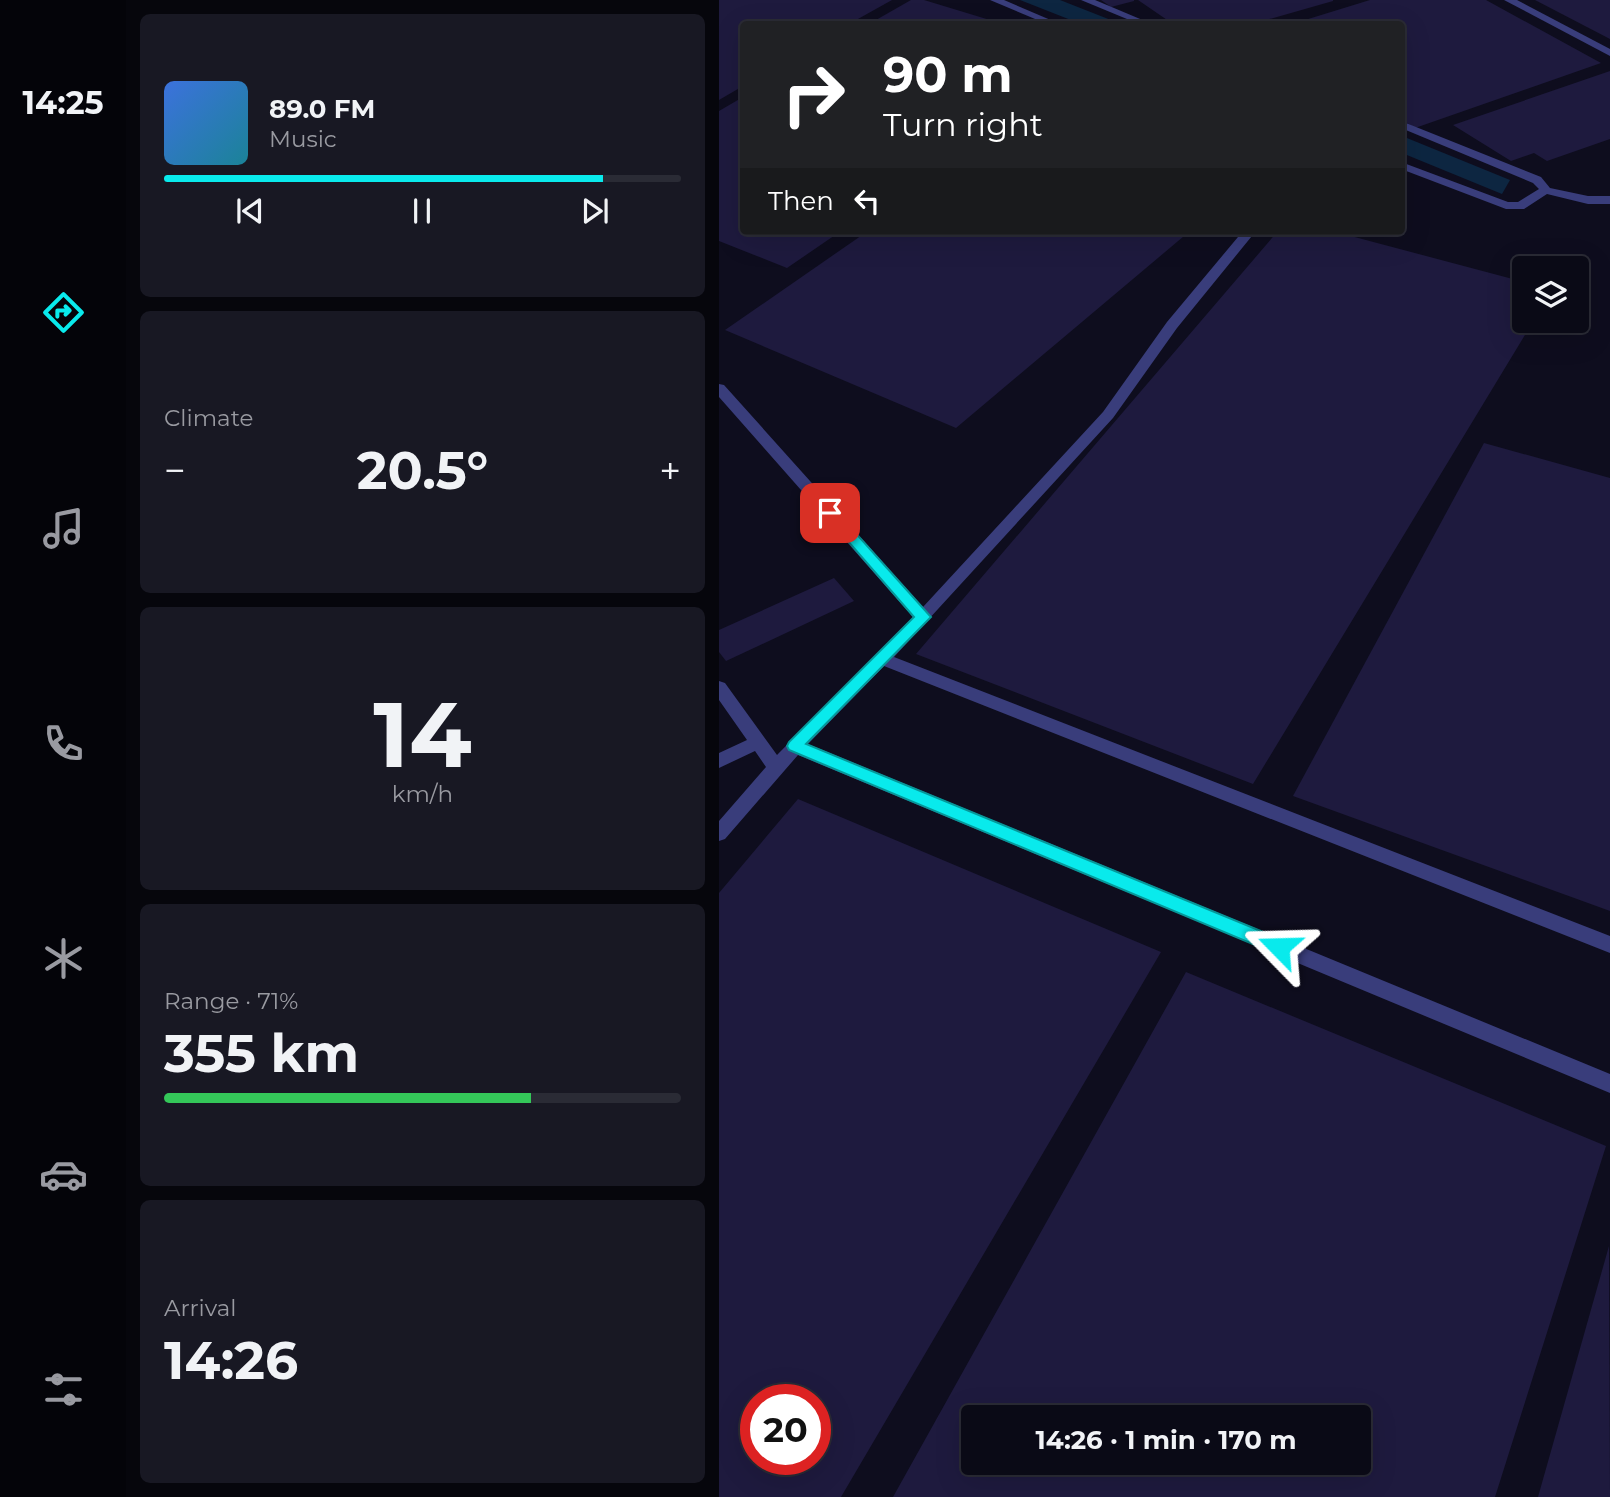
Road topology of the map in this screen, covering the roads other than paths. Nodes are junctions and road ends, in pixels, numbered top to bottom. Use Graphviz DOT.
graph roads {
  1 [pos="995,0"];
  2 [pos="1086,0"];
  3 [pos="1509,0"];
  4 [pos="1048,21"];
  5 [pos="1139,21"];
  6 [pos="1610,53"];
  7 [pos="1405,126"];
  8 [pos="1405,167"];
  9 [pos="1545,190"];
  10 [pos="1610,200"];
  11 [pos="1247,235"];
  12 [pos="719,388"];
  13 [pos="923,617"];
  14 [pos="880,657"];
  15 [pos="719,687"];
  16 [pos="757,743"];
  17 [pos="795,746"];
  18 [pos="719,761"];
  19 [pos="776,767"];
  20 [pos="719,834"];
  21 [pos="1610,945"];
  22 [pos="1610,1084"];
  1 -- 4 [label="lane"];
  2 -- 5 [label="lane"];
  3 -- 6 [label="lane"];
  7 -- 9 [label="lane"];
  8 -- 9 [label="lane"];
  9 -- 10 [label="lane"];
  11 -- 13 [label="lane"];
  12 -- 13 [label="lane"];
  13 -- 14 [label="lane"];
  14 -- 17 [label="lane"];
  14 -- 21 [label="lane"];
  15 -- 16 [label="lane"];
  16 -- 18 [label="lane"];
  16 -- 19 [label="lane"];
  17 -- 19 [label="lane"];
  17 -- 22 [label="lane"];
  19 -- 20 [label="lane"];
}
